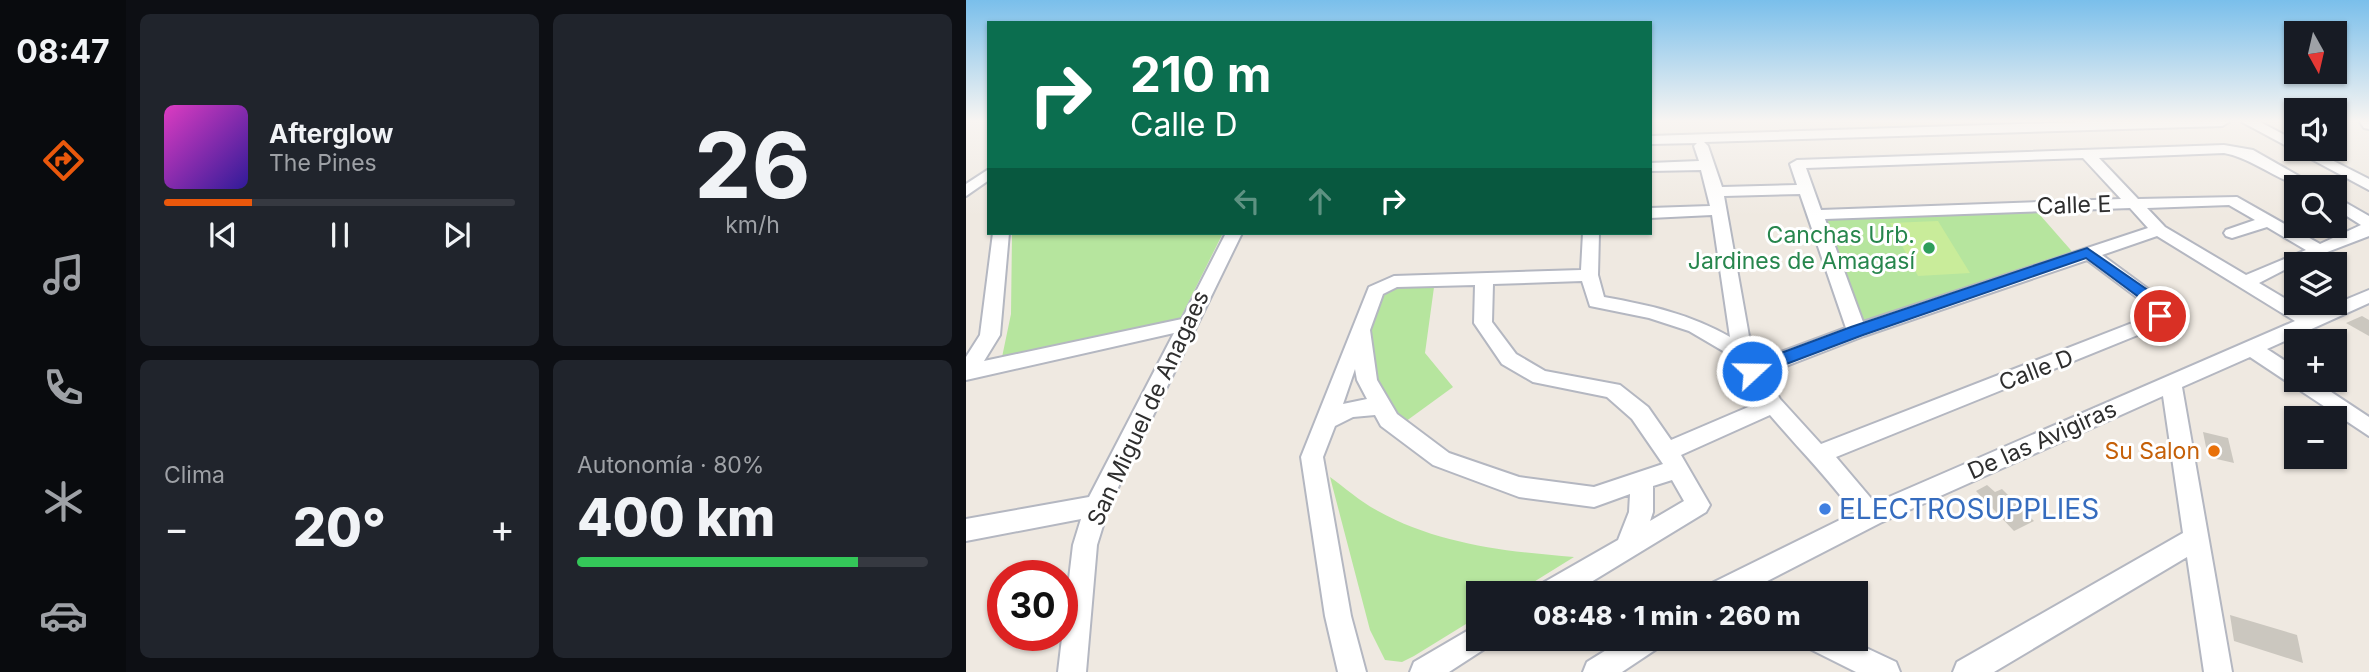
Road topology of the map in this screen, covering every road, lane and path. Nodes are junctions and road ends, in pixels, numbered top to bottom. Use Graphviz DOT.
graph roads {
  1 [pos="1704,153"];
  2 [pos="2105,153"];
  3 [pos="2249,153"];
  4 [pos="2087,154"];
  5 [pos="2323,161"];
  6 [pos="1706,164"];
  7 [pos="1652,166"];
  8 [pos="987,175"];
  9 [pos="2288,175"];
  10 [pos="2369,185"];
  11 [pos="1807,189"];
  12 [pos="968,191"];
  13 [pos="1716,192"];
  14 [pos="2132,203"];
  15 [pos="2347,210"];
  16 [pos="1718,211"];
  17 [pos="1652,213"];
  18 [pos="1816,215"];
  19 [pos="2269,221"];
  20 [pos="2369,224"];
  21 [pos="2159,230"];
  22 [pos="2232,233"];
  23 [pos="1001,235"];
  24 [pos="1233,235"];
  25 [pos="1591,235"];
  26 [pos="2318,250"];
  27 [pos="2087,253"];
  28 [pos="1589,275"];
  29 [pos="1484,279"];
  30 [pos="2243,283"];
  31 [pos="2369,296"];
  32 [pos="1186,324"];
  33 [pos="2306,324"];
  34 [pos="1359,325"];
  35 [pos="1857,331"];
  36 [pos="2250,348"];
  37 [pos="1747,362"];
  38 [pos="2284,370"];
  39 [pos="966,373"];
  40 [pos="2171,382"];
  41 [pos="2316,392"];
  42 [pos="1773,405"];
  43 [pos="1382,407"];
  44 [pos="1324,422"];
  45 [pos="2369,428"];
  46 [pos="1817,455"];
  47 [pos="1672,459"];
  48 [pos="1642,480"];
  49 [pos="1097,506"];
  50 [pos="1865,520"];
  51 [pos="966,530"];
  52 [pos="2198,537"];
  53 [pos="1628,545"];
  54 [pos="1570,581"];
  55 [pos="1750,581"];
  56 [pos="1466,645"];
  57 [pos="1634,651"];
  58 [pos="1843,651"];
  59 [pos="1615,668"];
  60 [pos="1072,672"];
  61 [pos="1352,672"];
  62 [pos="1424,672"];
  63 [pos="1886,672"];
  64 [pos="1967,672"];
  65 [pos="2217,672"];
  1 -- 6 [label="street"];
  2 -- 4 [label="street"];
  3 -- 9 [label="street"];
  4 -- 11 [label="street"];
  4 -- 14 [label="street"];
  5 -- 10 [label="street"];
  6 -- 7 [label="street"];
  6 -- 13 [label="street"];
  8 -- 12 [label="street"];
  11 -- 13 [label="street"];
  11 -- 18 [label="street"];
  13 -- 16 [label="street"];
  14 -- 18 [label="street, Calle E"];
  14 -- 19 [label="street, Calle E"];
  14 -- 21 [label="street"];
  15 -- 20 [label="street"];
  16 -- 17 [label="street"];
  16 -- 37 [label="street"];
  18 -- 35 [label="street"];
  19 -- 22 [label="street"];
  19 -- 26 [label="street, Calle E"];
  20 -- 26 [label="street"];
  21 -- 27 [label="street"];
  21 -- 30 [label="street"];
  23 -- 39 [label="street"];
  24 -- 32 [label="street, San Miguel de Anagaes"];
  25 -- 28 [label="street"];
  26 -- 30 [label="street"];
  27 -- 35 [label="street"];
  27 -- 46 [label="street, Calle D"];
  28 -- 29 [label="street"];
  28 -- 37 [label="street"];
  29 -- 34 [label="street"];
  29 -- 47 [label="street"];
  30 -- 33 [label="street"];
  31 -- 33 [label="street, De las Avigiras"];
  32 -- 39 [label="street"];
  32 -- 49 [label="street, San Miguel de Anagaes"];
  33 -- 36 [label="street, De las Avigiras"];
  34 -- 43 [label="street"];
  34 -- 44 [label="street"];
  35 -- 37 [label="street"];
  36 -- 38 [label="street"];
  36 -- 40 [label="street, De las Avigiras"];
  37 -- 42 [label="street"];
  40 -- 50 [label="street, De las Avigiras"];
  40 -- 52 [label="street"];
  41 -- 45 [label="street"];
  42 -- 46 [label="street"];
  42 -- 47 [label="street"];
  43 -- 44 [label="street"];
  43 -- 48 [label="street"];
  44 -- 61 [label="street"];
  46 -- 50 [label="street"];
  47 -- 48 [label="street"];
  47 -- 53 [label="street"];
  48 -- 53 [label="street"];
  49 -- 51 [label="street"];
  49 -- 60 [label="street, San Miguel de Anagaes"];
  50 -- 55 [label="street, De las Avigiras"];
  52 -- 64 [label="street"];
  52 -- 65 [label="street"];
  53 -- 54 [label="street"];
  56 -- 62 [label="street"];
  57 -- 59 [label="street"];
  58 -- 63 [label="street"];
}
